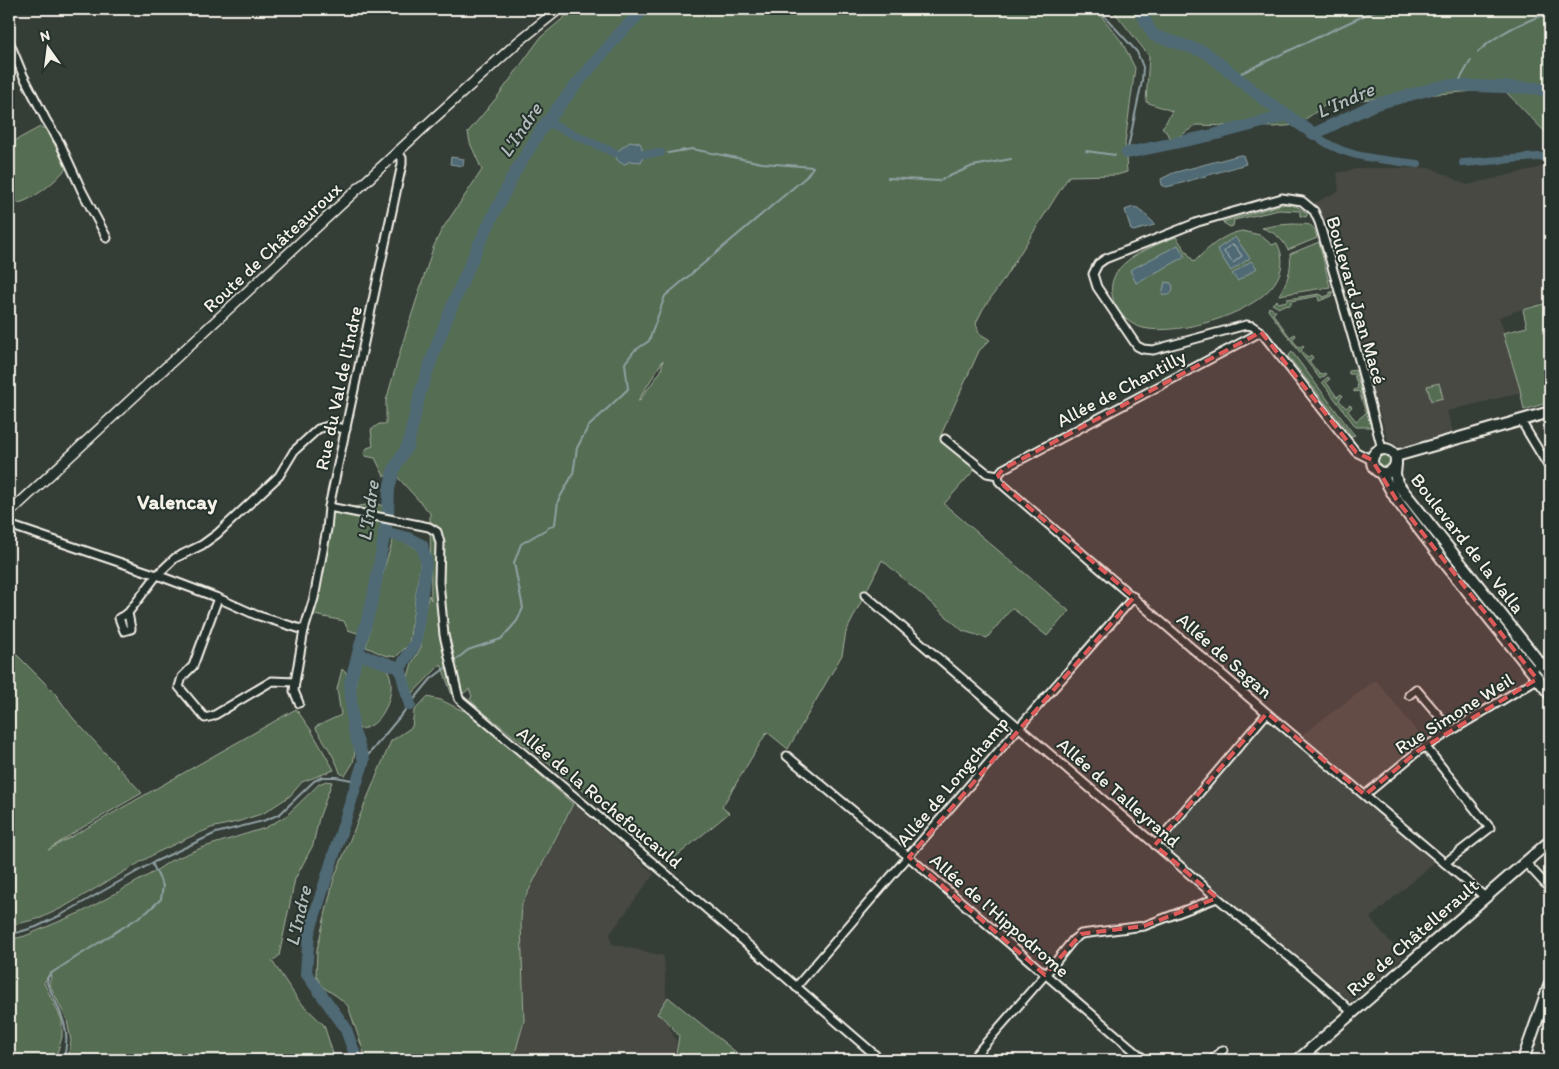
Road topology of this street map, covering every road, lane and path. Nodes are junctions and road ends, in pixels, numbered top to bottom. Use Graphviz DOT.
graph roads {
  1 [pos="559,9"];
  2 [pos="9,41"];
  3 [pos="398,153"];
  4 [pos="107,238"];
  5 [pos="1261,332"];
  6 [pos="1550,412"];
  7 [pos="1521,421"];
  8 [pos="346,429"];
  9 [pos="945,439"];
  10 [pos="1382,449"];
  11 [pos="1372,460"];
  12 [pos="1396,460"];
  13 [pos="1550,468"];
  14 [pos="1381,473"];
  15 [pos="998,475"];
  16 [pos="330,507"];
  17 [pos="9,513"];
  18 [pos="9,525"];
  19 [pos="157,575"];
  20 [pos="865,595"];
  21 [pos="1134,597"];
  22 [pos="218,598"];
  23 [pos="128,614"];
  24 [pos="304,630"];
  25 [pos="1546,661"];
  26 [pos="1529,669"];
  27 [pos="1550,676"];
  28 [pos="1537,679"];
  29 [pos="295,682"];
  30 [pos="1550,694"];
  31 [pos="1409,695"];
  32 [pos="298,704"];
  33 [pos="1267,713"];
  34 [pos="1020,727"];
  35 [pos="1450,730"];
  36 [pos="1426,746"];
  37 [pos="787,756"];
  38 [pos="1365,795"];
  39 [pos="1550,841"];
  40 [pos="1155,845"];
  41 [pos="909,858"];
  42 [pos="1445,862"];
  43 [pos="1525,862"];
  44 [pos="1550,889"];
  45 [pos="1485,897"];
  46 [pos="1217,898"];
  47 [pos="1045,975"];
  48 [pos="1550,983"];
  49 [pos="796,987"];
  50 [pos="1352,1013"];
  51 [pos="1223,1050"];
  52 [pos="881,1060"];
  53 [pos="971,1060"];
  54 [pos="1145,1060"];
  55 [pos="1212,1060"];
  56 [pos="1298,1060"];
  57 [pos="1523,1060"];
  1 -- 3 [label="street, Route de Châteauroux"];
  2 -- 4 [label="street"];
  3 -- 8 [label="street, Rue du Val de l'Indre"];
  3 -- 17 [label="street, Route de Châteauroux"];
  5 -- 10 [label="street, Boulevard Jean Macé"];
  5 -- 11 [label="street"];
  5 -- 15 [label="street, Allée de Chantilly"];
  6 -- 7 [label="main road"];
  7 -- 12 [label="main road"];
  7 -- 13 [label="street"];
  8 -- 16 [label="street, Rue du Val de l'Indre"];
  8 -- 19 [label="street"];
  9 -- 15 [label="street, Allée de Sagan"];
  10 -- 11 [label="main road"];
  10 -- 12 [label="main road"];
  11 -- 14 [label="main road"];
  12 -- 14 [label="main road"];
  12 -- 25 [label="main road, Boulevard de la Valla"];
  14 -- 26 [label="main road, Boulevard de la Valla"];
  15 -- 21 [label="street, Allée de Sagan"];
  16 -- 24 [label="street, Rue du Val de l'Indre"];
  16 -- 49 [label="street, Allée de la Rochefoucauld"];
  18 -- 19 [label="street"];
  19 -- 22 [label="street"];
  19 -- 23 [label="street"];
  20 -- 34 [label="street, Allée de Talleyrand"];
  21 -- 33 [label="street, Allée de Sagan"];
  21 -- 34 [label="street, Allée de Longchamp"];
  22 -- 24 [label="street"];
  22 -- 29 [label="street"];
  24 -- 29 [label="street, Rue du Val de l'Indre"];
  25 -- 26 [label="street"];
  25 -- 27 [label="main road, Boulevard de la Valla"];
  26 -- 28 [label="main road, Boulevard de la Valla"];
  28 -- 30 [label="main road, Boulevard de la Valla"];
  28 -- 35 [label="street, Rue Simone Weil"];
  29 -- 32 [label="street, Rue du Val de l'Indre"];
  31 -- 35 [label="street"];
  33 -- 38 [label="street, Allée de Sagan"];
  33 -- 40 [label="street"];
  34 -- 40 [label="street, Allée de Talleyrand"];
  34 -- 41 [label="street, Allée de Longchamp"];
  35 -- 36 [label="street, Rue Simone Weil"];
  36 -- 38 [label="street, Rue Simone Weil"];
  36 -- 42 [label="street"];
  37 -- 41 [label="street, Allée de l'Hippodrome"];
  38 -- 42 [label="street, Allée de Sagan"];
  39 -- 43 [label="main road, Rue de Châtellerault"];
  40 -- 46 [label="street, Allée de Talleyrand"];
  41 -- 47 [label="street, Allée de l'Hippodrome"];
  41 -- 49 [label="street, Allée de Longchamp"];
  42 -- 45 [label="street, Allée de Sagan"];
  43 -- 44 [label="street"];
  43 -- 45 [label="main road, Rue de Châtellerault"];
  45 -- 50 [label="main road, Rue de Châtellerault"];
  46 -- 47 [label="street"];
  46 -- 50 [label="street, Allée de Talleyrand"];
  47 -- 53 [label="street"];
  47 -- 54 [label="street, Allée de l'Hippodrome"];
  48 -- 57 [label="main road"];
  49 -- 52 [label="street, Allée de la Rochefoucauld"];
  50 -- 56 [label="main road, Rue de Châtellerault"];
  51 -- 55 [label="street"];
}
